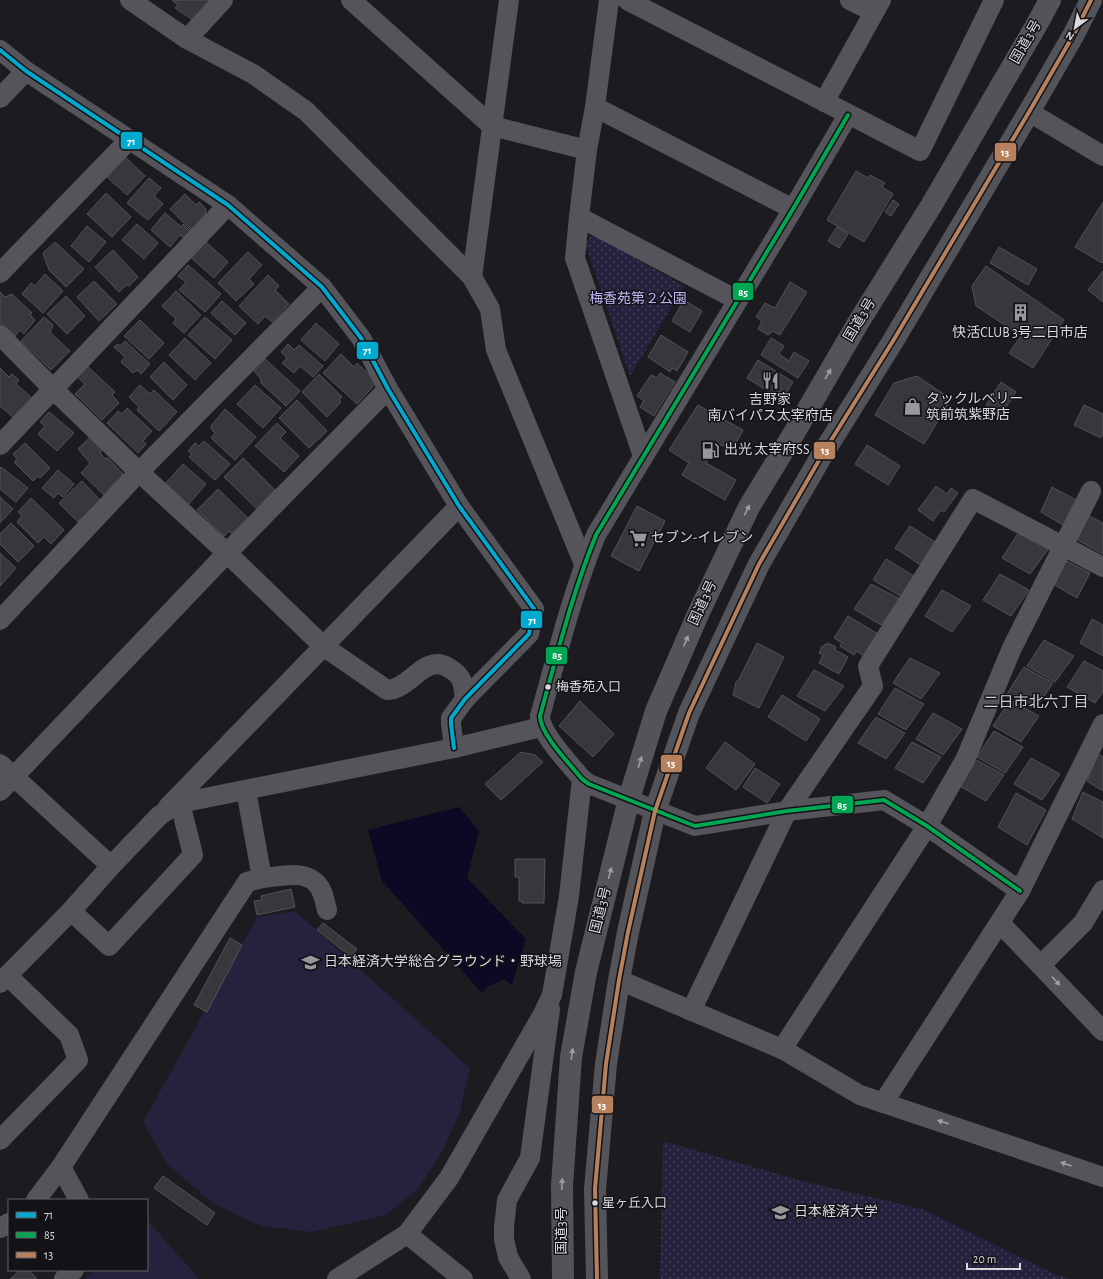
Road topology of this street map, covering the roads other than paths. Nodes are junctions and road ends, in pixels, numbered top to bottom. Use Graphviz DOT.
graph roads {
  1 [pos="130,0"];
  2 [pos="223,0"];
  3 [pos="351,0"];
  4 [pos="508,0"];
  5 [pos="609,0"];
  6 [pos="627,0"];
  7 [pos="850,0"];
  8 [pos="994,0"];
  9 [pos="1050,0"];
  10 [pos="1091,0"];
  11 [pos="877,6"];
  12 [pos="187,39"];
  13 [pos="0,50"];
  14 [pos="26,71"];
  15 [pos="0,98"];
  16 [pos="824,102"];
  17 [pos="595,106"];
  18 [pos="1029,112"];
  19 [pos="848,115"];
  20 [pos="492,126"];
  21 [pos="129,140"];
  22 [pos="587,150"];
  23 [pos="1103,156"];
  24 [pos="228,205"];
  25 [pos="793,209"];
  26 [pos="579,217"];
  27 [pos="0,272"];
  28 [pos="472,277"];
  29 [pos="322,287"];
  30 [pos="737,300"];
  31 [pos="0,335"];
  32 [pos="53,389"];
  33 [pos="388,389"];
  34 [pos="0,445"];
  35 [pos="643,456"];
  36 [pos="139,472"];
  37 [pos="1091,491"];
  38 [pos="459,506"];
  39 [pos="1063,546"];
  40 [pos="227,553"];
  41 [pos="584,564"];
  42 [pos="1103,567"];
  43 [pos="0,620"];
  44 [pos="323,646"];
  45 [pos="465,699"];
  46 [pos="1103,724"];
  47 [pos="541,727"];
  48 [pos="454,748"];
  49 [pos="7,770"];
  50 [pos="582,779"];
  51 [pos="246,790"];
  52 [pos="0,791"];
  53 [pos="628,799"];
  54 [pos="180,803"];
  55 [pos="655,811"];
  56 [pos="787,811"];
  57 [pos="160,816"];
  58 [pos="927,826"];
  59 [pos="111,866"];
  60 [pos="262,878"];
  61 [pos="1103,890"];
  62 [pos="1020,892"];
  63 [pos="327,910"];
  64 [pos="71,911"];
  65 [pos="1000,923"];
  66 [pos="1040,965"];
  67 [pos="4,980"];
  68 [pos="619,980"];
  69 [pos="552,995"];
  70 [pos="691,1011"];
  71 [pos="1103,1031"];
  72 [pos="782,1048"];
  73 [pos="883,1103"];
  74 [pos="0,1140"];
  75 [pos="61,1167"];
  76 [pos="1103,1176"];
  77 [pos="37,1199"];
  78 [pos="79,1199"];
  79 [pos="407,1234"];
  80 [pos="73,1271"];
  81 [pos="439,1271"];
  82 [pos="64,1279"];
  83 [pos="337,1279"];
  84 [pos="463,1279"];
  85 [pos="521,1279"];
  86 [pos="563,1279"];
  87 [pos="597,1279"];
  1 -- 12 [label="street"];
  2 -- 12 [label="street"];
  3 -- 20 [label="street"];
  4 -- 20 [label="street"];
  5 -- 17 [label="street"];
  6 -- 16 [label="street"];
  7 -- 11 [label="street"];
  8 -- 19 [label="street"];
  53 -- 9 [label="highway, 国道3号, one-way"];
  10 -- 18 [label="highway"];
  11 -- 16 [label="street"];
  12 -- 28 [label="street"];
  13 -- 14 [label="street"];
  14 -- 15 [label="street"];
  14 -- 21 [label="street"];
  16 -- 19 [label="street"];
  17 -- 22 [label="street"];
  17 -- 25 [label="street"];
  18 -- 23 [label="street"];
  18 -- 55 [label="highway"];
  19 -- 25 [label="street"];
  20 -- 22 [label="street"];
  20 -- 28 [label="street"];
  21 -- 24 [label="street"];
  21 -- 27 [label="street"];
  22 -- 26 [label="street"];
  24 -- 29 [label="street"];
  24 -- 32 [label="street"];
  25 -- 30 [label="street"];
  26 -- 30 [label="street"];
  26 -- 35 [label="street"];
  28 -- 41 [label="street"];
  29 -- 33 [label="street"];
  29 -- 36 [label="street"];
  30 -- 35 [label="street"];
  31 -- 32 [label="street"];
  32 -- 34 [label="street"];
  32 -- 36 [label="street"];
  33 -- 38 [label="street"];
  33 -- 40 [label="street"];
  35 -- 41 [label="street"];
  36 -- 40 [label="street"];
  36 -- 43 [label="street"];
  37 -- 39 [label="street"];
  38 -- 44 [label="street"];
  38 -- 45 [label="street"];
  39 -- 42 [label="street"];
  39 -- 56 [label="street"];
  39 -- 58 [label="street"];
  40 -- 44 [label="street"];
  40 -- 49 [label="street"];
  41 -- 47 [label="street"];
  44 -- 45 [label="street"];
  44 -- 57 [label="street"];
  45 -- 48 [label="street"];
  46 -- 62 [label="street"];
  47 -- 48 [label="street"];
  47 -- 50 [label="street"];
  48 -- 51 [label="street"];
  49 -- 52 [label="street"];
  49 -- 59 [label="street"];
  50 -- 53 [label="street"];
  50 -- 69 [label="street"];
  51 -- 54 [label="street"];
  51 -- 60 [label="street"];
  53 -- 55 [label="street"];
  86 -- 53 [label="highway, 国道3号, one-way"];
  54 -- 57 [label="street"];
  54 -- 64 [label="street"];
  55 -- 56 [label="street"];
  55 -- 68 [label="highway"];
  56 -- 58 [label="street"];
  56 -- 70 [label="street"];
  57 -- 59 [label="street"];
  58 -- 62 [label="street"];
  58 -- 72 [label="street"];
  59 -- 64 [label="street"];
  60 -- 63 [label="street"];
  60 -- 75 [label="street"];
  61 -- 66 [label="street"];
  62 -- 65 [label="street"];
  64 -- 67 [label="street"];
  65 -- 66 [label="street"];
  65 -- 73 [label="street"];
  66 -- 71 [label="street, one-way"];
  67 -- 74 [label="street"];
  68 -- 70 [label="street"];
  68 -- 87 [label="highway"];
  69 -- 79 [label="street"];
  69 -- 85 [label="street"];
  70 -- 72 [label="street"];
  72 -- 73 [label="street"];
  76 -- 73 [label="street, one-way"];
  75 -- 77 [label="street"];
  75 -- 78 [label="street"];
  79 -- 81 [label="street"];
  79 -- 83 [label="street"];
  80 -- 82 [label="street"];
  81 -- 84 [label="street"];
}
